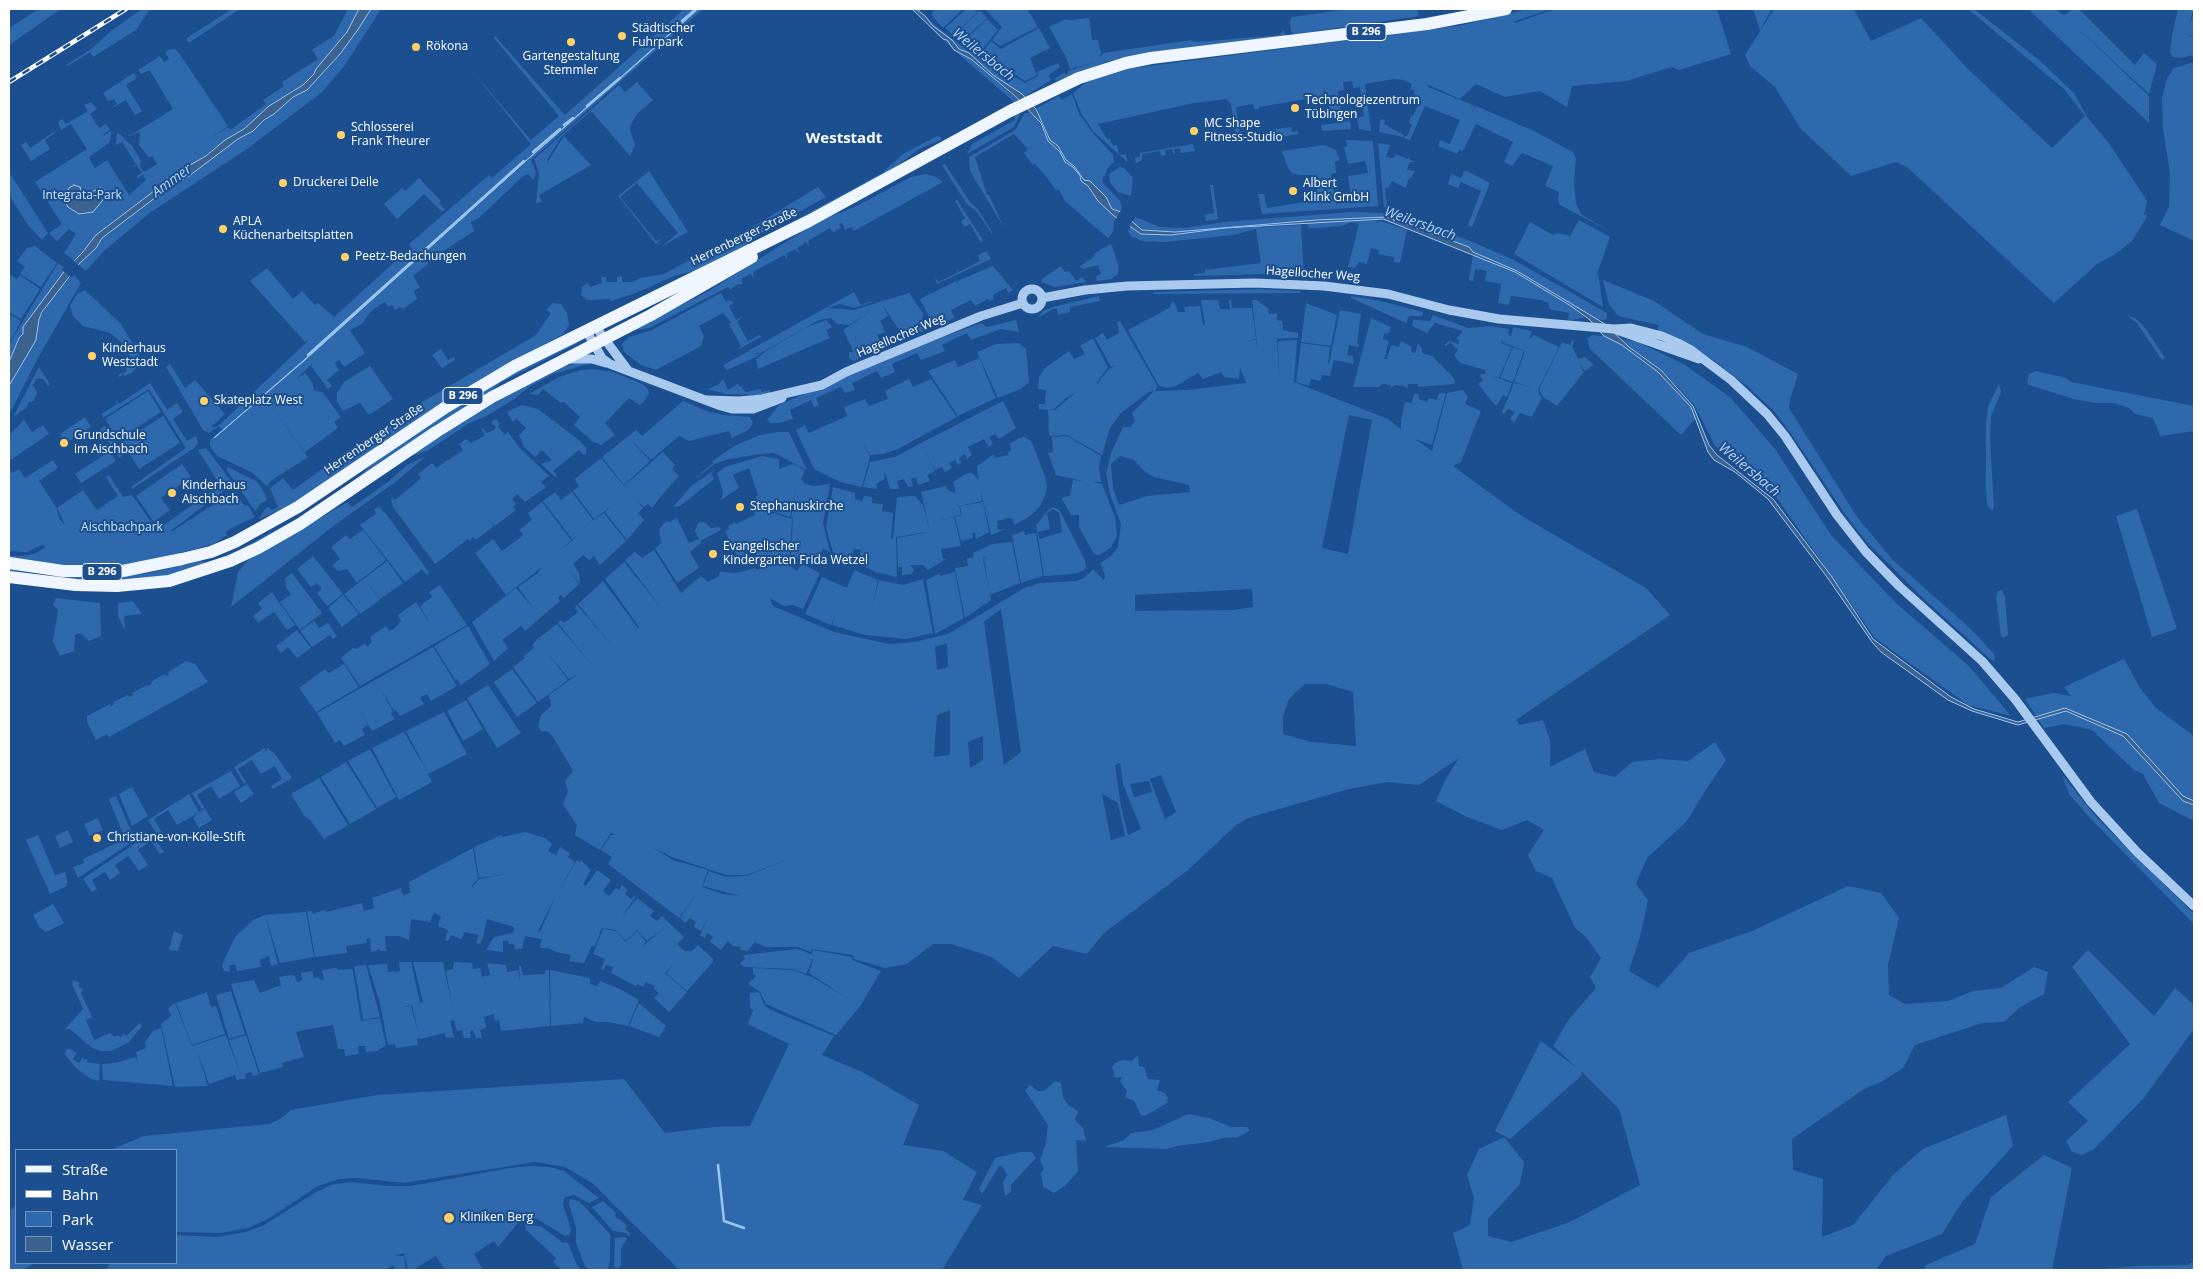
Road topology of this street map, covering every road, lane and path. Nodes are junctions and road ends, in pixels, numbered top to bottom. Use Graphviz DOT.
graph roads {
  1 [pos="1506,9"];
  2 [pos="809,221"];
  3 [pos="1042,298"];
  4 [pos="1023,302"];
  5 [pos="591,328"];
  6 [pos="599,341"];
  7 [pos="564,359"];
  8 [pos="610,364"];
  9 [pos="628,369"];
  10 [pos="9,563"];
  11 [pos="9,577"];
  12 [pos="2194,906"];
  1 -- 2 [label="main road, B 296"];
  2 -- 5 [label="main road, Herrenberger Straße / B 296"];
  2 -- 6 [label="main road, Herrenberger Straße / B 296"];
  3 -- 4 [label="street"];
  3 -- 4 [label="street"];
  3 -- 12 [label="street, Hagellocher Weg"];
  4 -- 9 [label="street, Hagellocher Weg"];
  5 -- 6 [label="street"];
  5 -- 10 [label="main road, Herrenberger Straße / B 296"];
  6 -- 7 [label="main road, Herrenberger Straße / B 296"];
  6 -- 8 [label="street"];
  6 -- 9 [label="street"];
  7 -- 8 [label="street, Hagellocher Weg"];
  7 -- 11 [label="main road, Herrenberger Straße / B 296"];
  8 -- 9 [label="street, Hagellocher Weg"];
}
